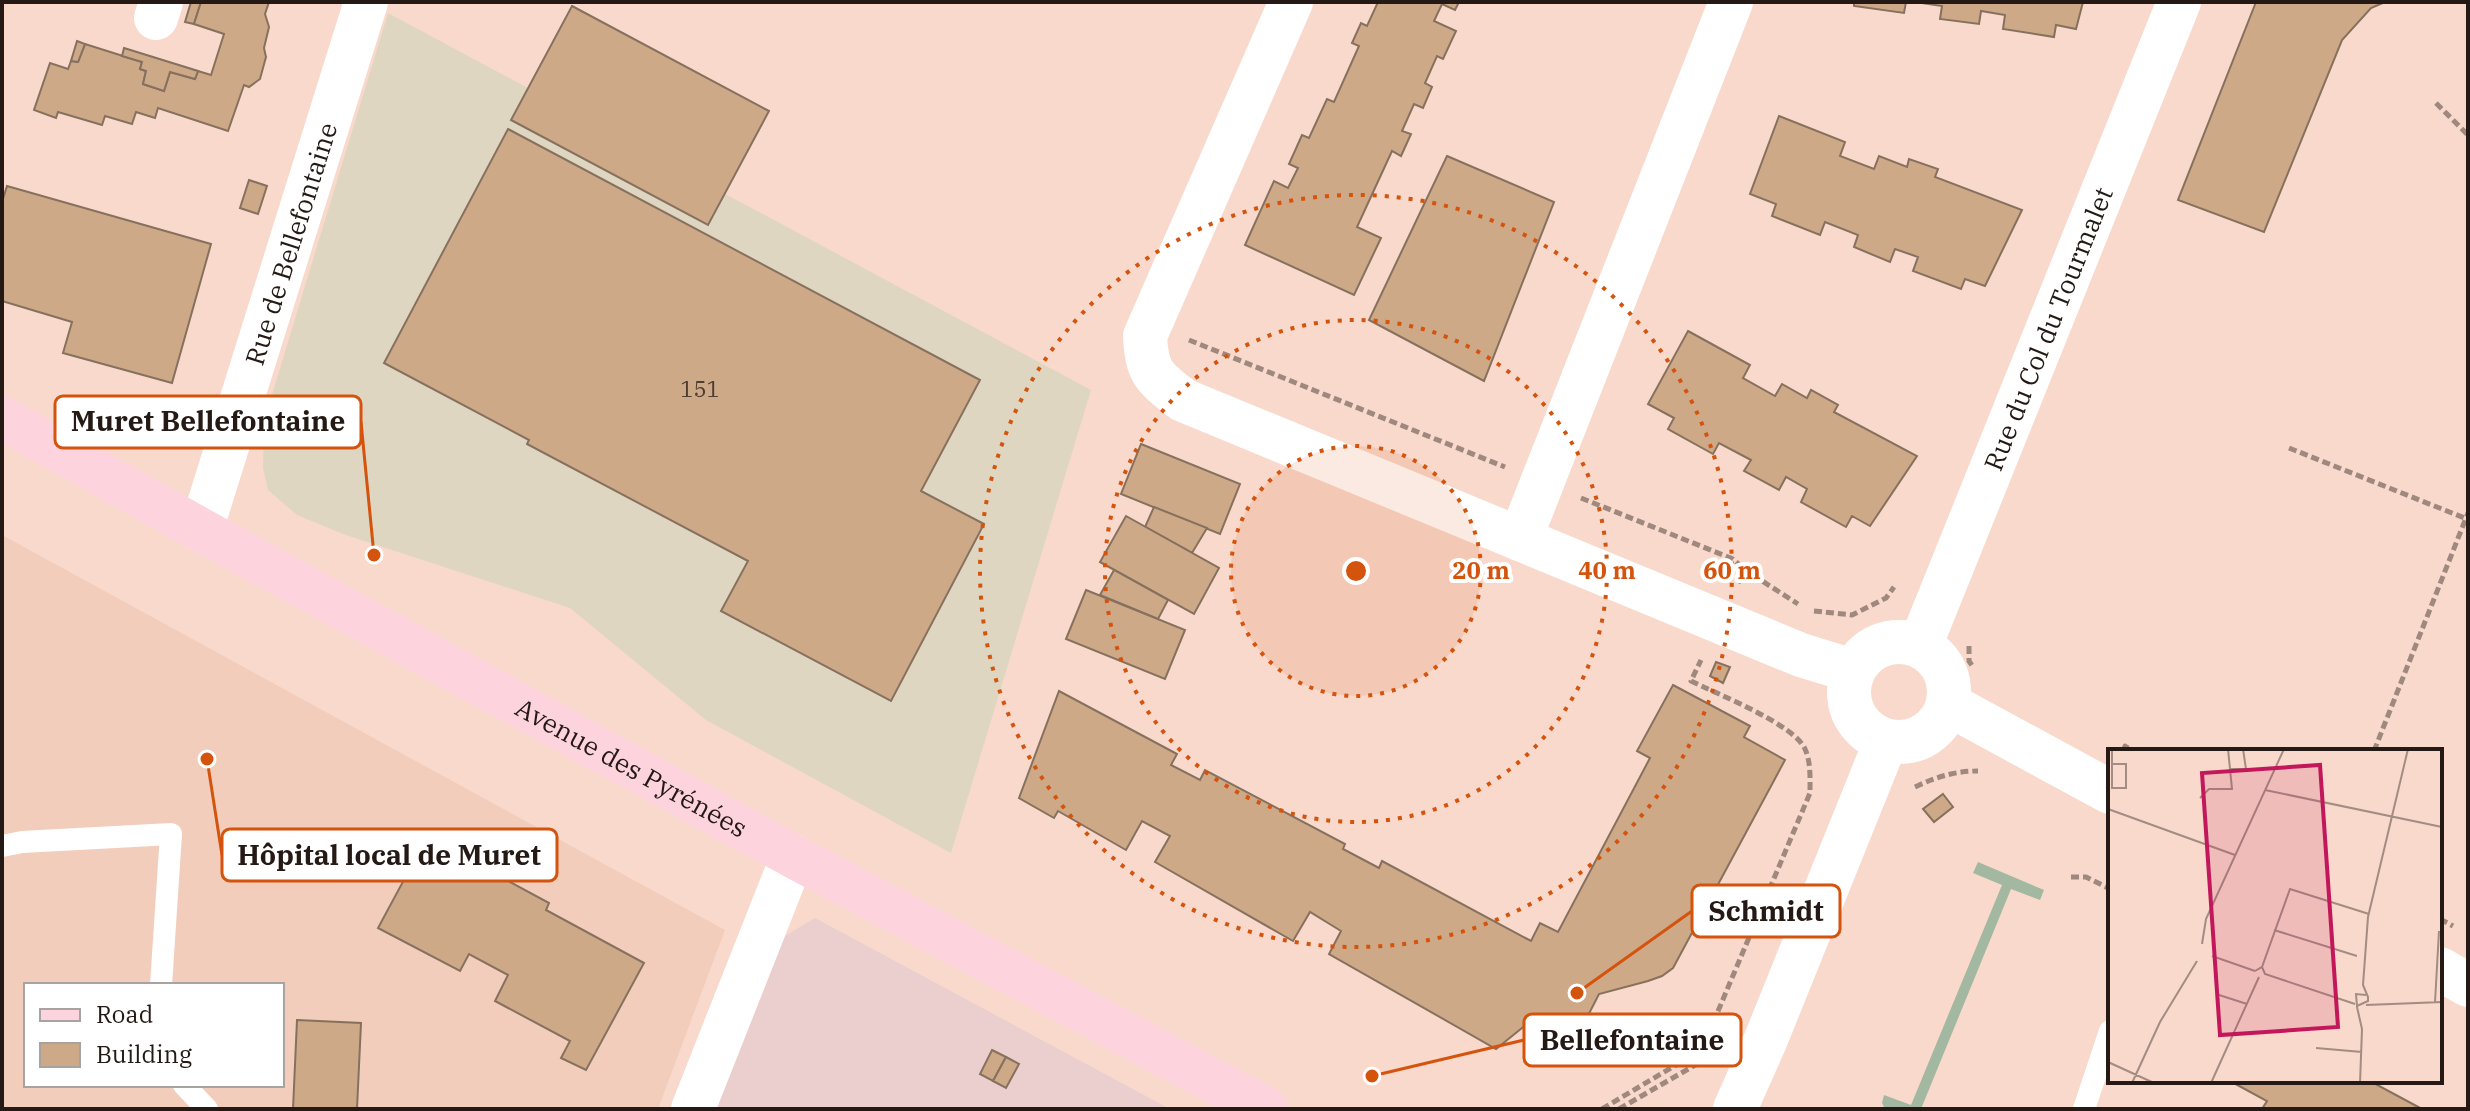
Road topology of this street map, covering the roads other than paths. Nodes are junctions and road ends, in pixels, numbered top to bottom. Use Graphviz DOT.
graph roads {
  1 [pos="1291,2"];
  2 [pos="1731,2"];
  3 [pos="364,3"];
  4 [pos="2177,5"];
  5 [pos="2,418"];
  6 [pos="201,530"];
  7 [pos="1520,539"];
  8 [pos="1920,646"];
  9 [pos="1853,671"];
  10 [pos="1948,704"];
  11 [pos="1886,741"];
  12 [pos="2108,791"];
  13 [pos="2,846"];
  14 [pos="793,856"];
  15 [pos="2442,970"];
  16 [pos="161,983"];
  17 [pos="2468,985"];
  18 [pos="2108,1037"];
  19 [pos="186,1087"];
  20 [pos="1742,1095"];
  21 [pos="207,1109"];
  22 [pos="693,1109"];
  23 [pos="1266,1109"];
  24 [pos="2084,1109"];
  1 -- 7 [label="street"];
  2 -- 7 [label="street"];
  3 -- 6 [label="street, Rue de Bellefontaine"];
  4 -- 8 [label="street, Rue du Col du Tourmalet"];
  5 -- 6 [label="main road, Avenue des Pyrénées"];
  6 -- 14 [label="main road, Avenue des Pyrénées"];
  7 -- 9 [label="street"];
  8 -- 9 [label="street"];
  8 -- 10 [label="street"];
  9 -- 11 [label="street"];
  10 -- 11 [label="street"];
  10 -- 12 [label="street"];
  11 -- 20 [label="street"];
  13 -- 16 [label="lane"];
  14 -- 22 [label="street"];
  14 -- 23 [label="main road, Avenue des Pyrénées"];
  15 -- 17 [label="street"];
  18 -- 24 [label="lane"];
  19 -- 21 [label="lane"];
}
